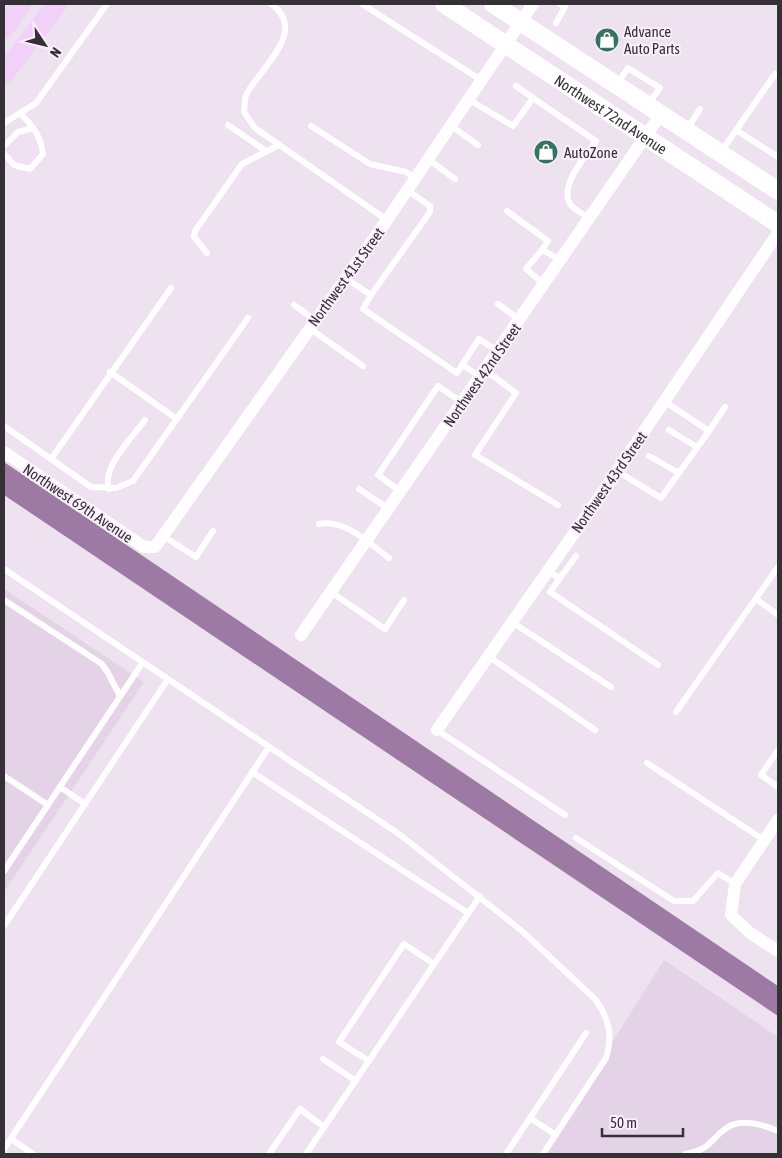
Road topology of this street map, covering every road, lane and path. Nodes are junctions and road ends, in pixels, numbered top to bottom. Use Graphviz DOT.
graph roads {
  1 [pos="21,4"];
  2 [pos="57,4"];
  3 [pos="107,4"];
  4 [pos="271,4"];
  5 [pos="362,4"];
  6 [pos="444,4"];
  7 [pos="493,4"];
  8 [pos="534,4"];
  9 [pos="564,5"];
  10 [pos="521,22"];
  11 [pos="556,22"];
  12 [pos="4,29"];
  13 [pos="505,44"];
  14 [pos="4,74"];
  15 [pos="778,76"];
  16 [pos="481,80"];
  17 [pos="516,86"];
  18 [pos="533,98"];
  19 [pos="468,99"];
  20 [pos="700,109"];
  21 [pos="654,110"];
  22 [pos="20,113"];
  23 [pos="4,123"];
  24 [pos="228,125"];
  25 [pos="450,125"];
  26 [pos="311,126"];
  27 [pos="33,128"];
  28 [pos="686,130"];
  29 [pos="736,130"];
  30 [pos="646,136"];
  31 [pos="279,145"];
  32 [pos="478,145"];
  33 [pos="4,146"];
  34 [pos="266,151"];
  35 [pos="720,153"];
  36 [pos="4,154"];
  37 [pos="778,157"];
  38 [pos="428,159"];
  39 [pos="415,178"];
  40 [pos="455,179"];
  41 [pos="407,190"];
  42 [pos="778,191"];
  43 [pos="507,211"];
  44 [pos="590,218"];
  45 [pos="387,220"];
  46 [pos="778,224"];
  47 [pos="778,233"];
  48 [pos="542,250"];
  49 [pos="207,253"];
  50 [pos="560,260"];
  51 [pos="345,278"];
  52 [pos="544,284"];
  53 [pos="171,288"];
  54 [pos="371,295"];
  55 [pos="498,304"];
  56 [pos="294,305"];
  57 [pos="248,318"];
  58 [pos="520,320"];
  59 [pos="312,324"];
  60 [pos="498,351"];
  61 [pos="462,365"];
  62 [pos="363,366"];
  63 [pos="110,372"];
  64 [pos="483,374"];
  65 [pos="664,401"];
  66 [pos="463,403"];
  67 [pos="725,407"];
  68 [pos="177,419"];
  69 [pos="145,420"];
  70 [pos="4,426"];
  71 [pos="669,430"];
  72 [pos="709,431"];
  73 [pos="697,447"];
  74 [pos="4,452"];
  75 [pos="649,456"];
  76 [pos="51,459"];
  77 [pos="617,471"];
  78 [pos="679,473"];
  79 [pos="109,489"];
  80 [pos="359,489"];
  81 [pos="400,492"];
  82 [pos="558,505"];
  83 [pos="388,509"];
  84 [pos="319,524"];
  85 [pos="214,532"];
  86 [pos="163,536"];
  87 [pos="366,542"];
  88 [pos="155,548"];
  89 [pos="576,556"];
  90 [pos="389,558"];
  91 [pos="778,567"];
  92 [pos="4,569"];
  93 [pos="547,571"];
  94 [pos="560,578"];
  95 [pos="331,592"];
  96 [pos="756,599"];
  97 [pos="4,600"];
  98 [pos="404,600"];
  99 [pos="778,615"];
  100 [pos="512,622"];
  101 [pos="302,635"];
  102 [pos="488,656"];
  103 [pos="142,662"];
  104 [pos="658,665"];
  105 [pos="168,679"];
  106 [pos="611,687"];
  107 [pos="120,696"];
  108 [pos="676,712"];
  109 [pos="437,730"];
  110 [pos="595,730"];
  111 [pos="269,747"];
  112 [pos="778,750"];
  113 [pos="647,763"];
  114 [pos="252,772"];
  115 [pos="4,776"];
  116 [pos="60,787"];
  117 [pos="778,787"];
  118 [pos="85,804"];
  119 [pos="48,805"];
  120 [pos="565,815"];
  121 [pos="778,822"];
  122 [pos="576,838"];
  123 [pos="764,840"];
  124 [pos="4,871"];
  125 [pos="735,884"];
  126 [pos="480,896"];
  127 [pos="468,913"];
  128 [pos="4,926"];
  129 [pos="778,951"];
  130 [pos="434,964"];
  131 [pos="586,1033"];
  132 [pos="323,1059"];
  133 [pos="369,1061"];
  134 [pos="356,1081"];
  135 [pos="530,1118"];
  136 [pos="324,1127"];
  137 [pos="778,1131"];
  138 [pos="556,1135"];
  139 [pos="10,1139"];
  140 [pos="4,1149"];
  141 [pos="33,1154"];
  142 [pos="269,1154"];
  143 [pos="306,1154"];
  144 [pos="506,1154"];
  145 [pos="543,1154"];
  146 [pos="685,1154"];
  1 -- 12 [label="main road"];
  2 -- 14 [label="main road"];
  3 -- 22 [label="lane"];
  4 -- 31 [label="lane"];
  5 -- 16 [label="lane"];
  6 -- 13 [label="main road, Northwest 72nd Avenue"];
  7 -- 10 [label="main road, Northwest 72nd Avenue"];
  8 -- 10 [label="street, Northwest 41st Street"];
  9 -- 11 [label="lane"];
  10 -- 13 [label="street, Northwest 41st Street"];
  10 -- 21 [label="main road, Northwest 72nd Avenue"];
  13 -- 16 [label="street, Northwest 41st Street"];
  13 -- 30 [label="main road, Northwest 72nd Avenue"];
  15 -- 29 [label="lane"];
  16 -- 19 [label="street, Northwest 41st Street"];
  17 -- 18 [label="lane"];
  18 -- 19 [label="lane"];
  18 -- 44 [label="lane"];
  19 -- 25 [label="street, Northwest 41st Street"];
  20 -- 28 [label="lane"];
  21 -- 28 [label="main road, Northwest 72nd Avenue"];
  21 -- 30 [label="street, Northwest 42nd Street"];
  22 -- 23 [label="lane"];
  22 -- 27 [label="lane"];
  24 -- 34 [label="lane"];
  25 -- 32 [label="lane"];
  25 -- 38 [label="street, Northwest 41st Street"];
  26 -- 39 [label="lane"];
  27 -- 33 [label="lane"];
  27 -- 36 [label="lane"];
  28 -- 35 [label="main road, Northwest 72nd Avenue"];
  29 -- 35 [label="lane"];
  29 -- 37 [label="lane"];
  30 -- 44 [label="street, Northwest 42nd Street"];
  30 -- 46 [label="main road, Northwest 72nd Avenue"];
  31 -- 34 [label="lane"];
  31 -- 45 [label="lane"];
  34 -- 49 [label="lane"];
  35 -- 42 [label="main road, Northwest 72nd Avenue"];
  38 -- 39 [label="street, Northwest 41st Street"];
  38 -- 40 [label="lane"];
  39 -- 41 [label="street, Northwest 41st Street"];
  41 -- 45 [label="street, Northwest 41st Street"];
  41 -- 54 [label="lane"];
  43 -- 48 [label="lane"];
  44 -- 50 [label="street, Northwest 42nd Street"];
  45 -- 51 [label="street, Northwest 41st Street"];
  47 -- 65 [label="street, Northwest 43rd Street"];
  48 -- 50 [label="lane"];
  48 -- 52 [label="lane"];
  50 -- 52 [label="street, Northwest 42nd Street"];
  51 -- 54 [label="lane"];
  51 -- 59 [label="street, Northwest 41st Street"];
  52 -- 58 [label="street, Northwest 42nd Street"];
  53 -- 63 [label="lane"];
  54 -- 61 [label="lane"];
  55 -- 58 [label="lane"];
  56 -- 59 [label="lane"];
  57 -- 68 [label="lane"];
  58 -- 60 [label="street, Northwest 42nd Street"];
  59 -- 62 [label="lane"];
  59 -- 86 [label="street, Northwest 41st Street"];
  60 -- 61 [label="lane"];
  60 -- 64 [label="street, Northwest 42nd Street"];
  61 -- 64 [label="lane"];
  63 -- 68 [label="lane"];
  63 -- 76 [label="lane"];
  64 -- 66 [label="street, Northwest 42nd Street"];
  64 -- 82 [label="lane"];
  65 -- 72 [label="lane"];
  65 -- 77 [label="street, Northwest 43rd Street"];
  66 -- 81 [label="street, Northwest 42nd Street"];
  66 -- 81 [label="lane"];
  67 -- 72 [label="lane"];
  68 -- 79 [label="lane"];
  69 -- 79 [label="lane"];
  70 -- 76 [label="lane"];
  71 -- 73 [label="lane"];
  72 -- 73 [label="lane"];
  73 -- 78 [label="lane"];
  74 -- 88 [label="street, Northwest 69th Avenue"];
  75 -- 78 [label="lane"];
  76 -- 79 [label="lane"];
  77 -- 78 [label="lane"];
  77 -- 93 [label="street, Northwest 43rd Street"];
  80 -- 83 [label="lane"];
  81 -- 83 [label="street, Northwest 42nd Street"];
  83 -- 87 [label="street, Northwest 42nd Street"];
  84 -- 87 [label="lane"];
  85 -- 86 [label="lane"];
  86 -- 88 [label="street, Northwest 41st Street"];
  87 -- 90 [label="lane"];
  87 -- 95 [label="street, Northwest 42nd Street"];
  89 -- 94 [label="lane"];
  91 -- 96 [label="lane"];
  92 -- 103 [label="lane"];
  93 -- 94 [label="lane"];
  93 -- 100 [label="street, Northwest 43rd Street"];
  94 -- 104 [label="lane"];
  95 -- 98 [label="lane"];
  95 -- 101 [label="street, Northwest 42nd Street"];
  96 -- 99 [label="lane"];
  96 -- 108 [label="lane"];
  97 -- 107 [label="lane"];
  100 -- 102 [label="street, Northwest 43rd Street"];
  100 -- 106 [label="lane"];
  102 -- 109 [label="street, Northwest 43rd Street"];
  102 -- 110 [label="lane"];
  103 -- 105 [label="lane"];
  103 -- 107 [label="lane"];
  105 -- 111 [label="lane"];
  105 -- 118 [label="lane"];
  107 -- 116 [label="lane"];
  109 -- 120 [label="lane"];
  111 -- 114 [label="lane"];
  111 -- 126 [label="lane"];
  112 -- 117 [label="lane"];
  113 -- 123 [label="lane"];
  114 -- 127 [label="lane"];
  114 -- 139 [label="lane"];
  115 -- 119 [label="lane"];
  116 -- 118 [label="lane"];
  116 -- 119 [label="lane"];
  118 -- 128 [label="lane"];
  119 -- 124 [label="lane"];
  121 -- 123 [label="street"];
  122 -- 125 [label="lane"];
  123 -- 125 [label="street"];
  125 -- 129 [label="street"];
  126 -- 127 [label="lane"];
  126 -- 138 [label="lane"];
  127 -- 130 [label="lane"];
  130 -- 133 [label="lane"];
  130 -- 133 [label="lane"];
  131 -- 135 [label="lane"];
  132 -- 134 [label="lane"];
  133 -- 134 [label="lane"];
  134 -- 136 [label="lane"];
  135 -- 138 [label="lane"];
  135 -- 144 [label="lane"];
  136 -- 142 [label="lane"];
  136 -- 143 [label="lane"];
  137 -- 146 [label="lane"];
  138 -- 145 [label="lane"];
  139 -- 140 [label="lane"];
  139 -- 141 [label="lane"];
}
